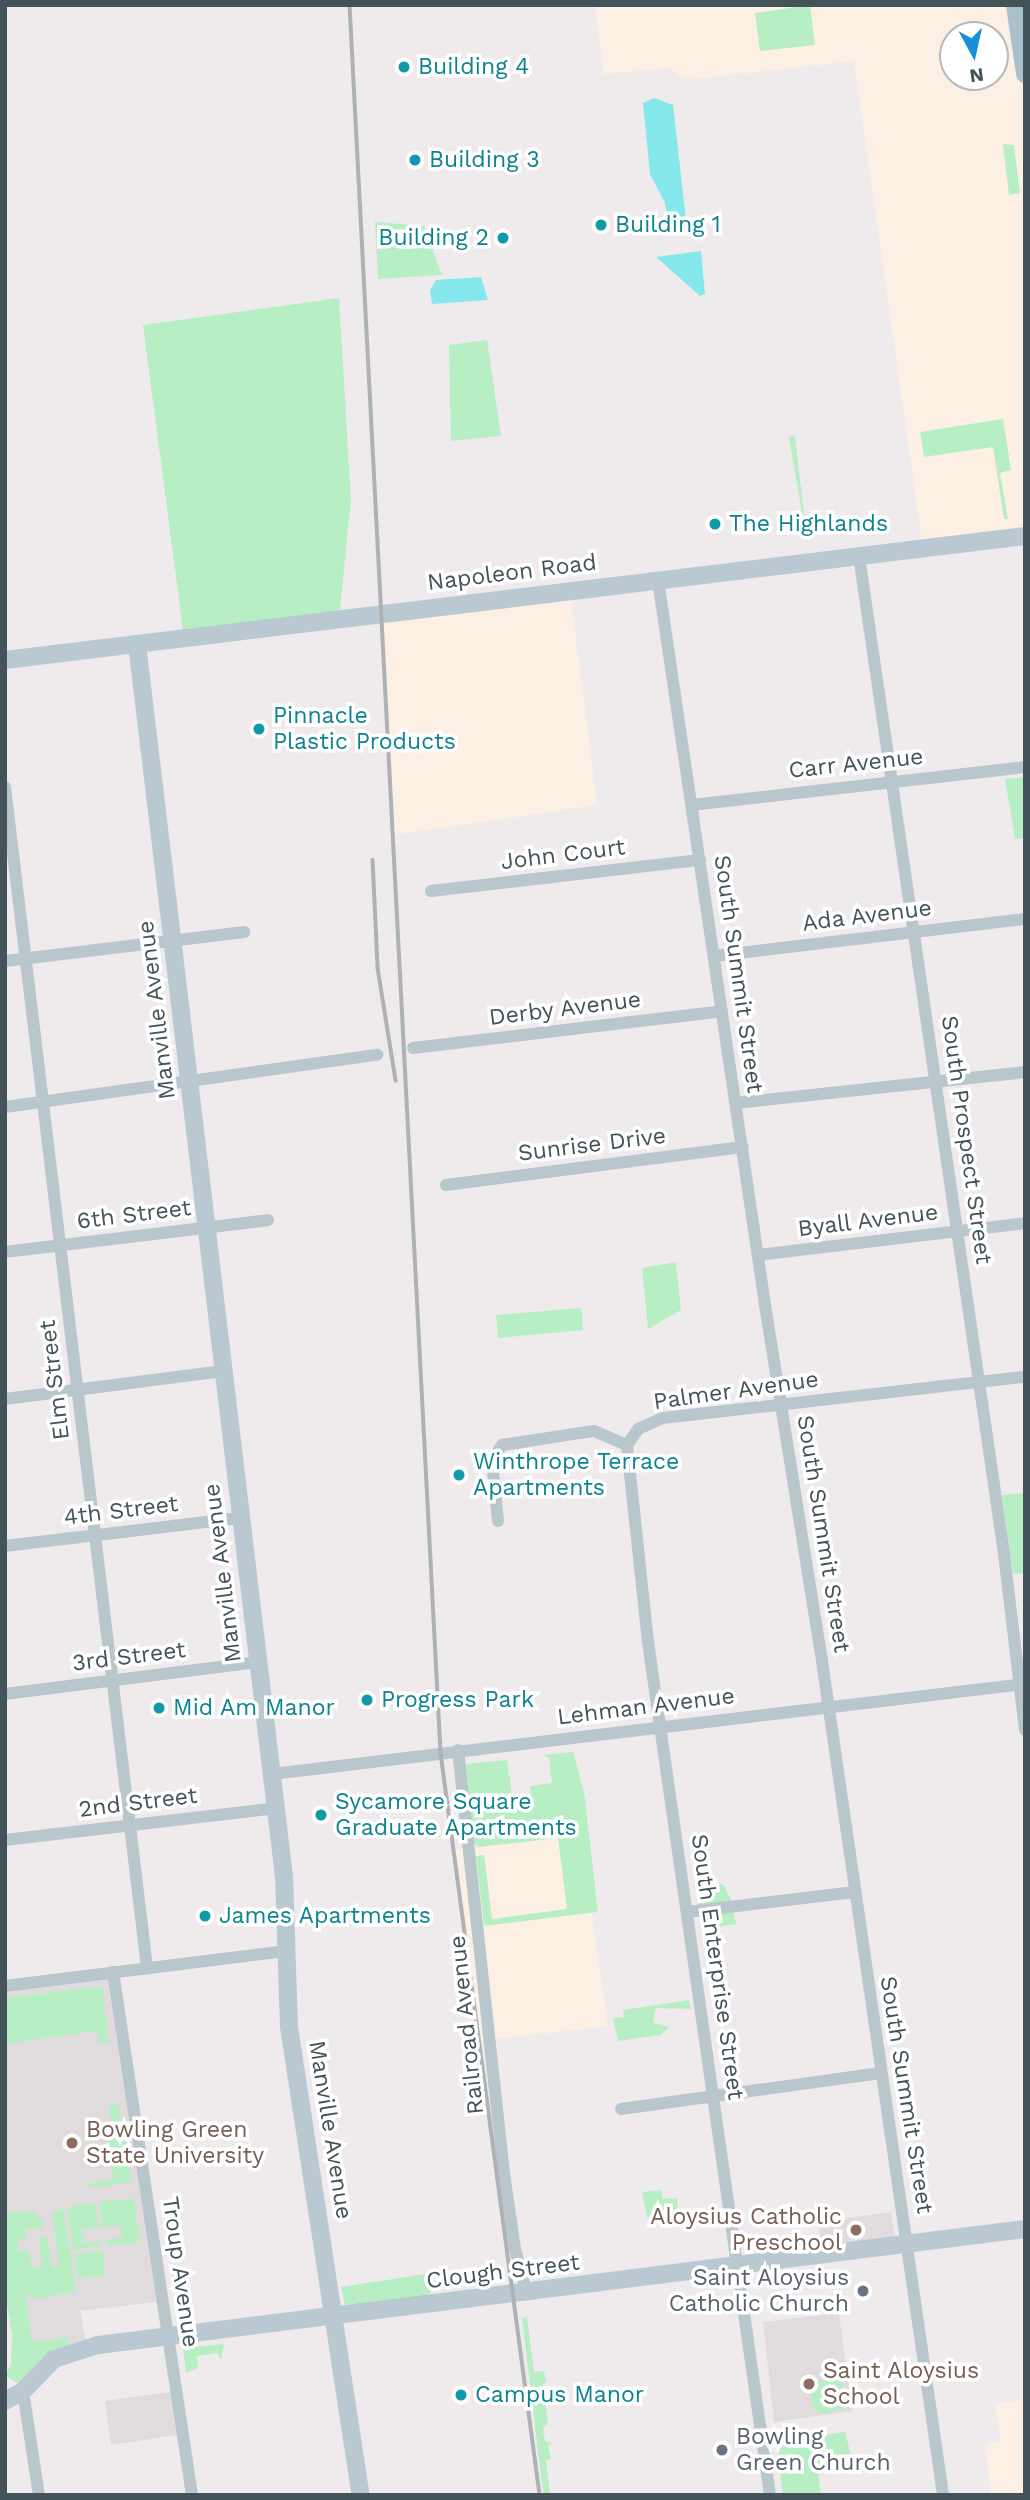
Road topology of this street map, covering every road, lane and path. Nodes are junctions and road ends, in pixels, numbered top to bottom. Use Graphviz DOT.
graph roads {
  1 [pos="1015,5"];
  2 [pos="1025,73"];
  3 [pos="1025,536"];
  4 [pos="859,556"];
  5 [pos="658,580"];
  6 [pos="137,644"];
  7 [pos="5,660"];
  8 [pos="1025,767"];
  9 [pos="893,781"];
  10 [pos="5,787"];
  11 [pos="692,805"];
  12 [pos="7,811"];
  13 [pos="700,860"];
  14 [pos="431,891"];
  15 [pos="1025,919"];
  16 [pos="915,931"];
  17 [pos="244,932"];
  18 [pos="173,941"];
  19 [pos="714,956"];
  20 [pos="26,958"];
  21 [pos="5,961"];
  22 [pos="722,1012"];
  23 [pos="413,1048"];
  24 [pos="377,1055"];
  25 [pos="1025,1072"];
  26 [pos="936,1081"];
  27 [pos="190,1084"];
  28 [pos="43,1102"];
  29 [pos="736,1103"];
  30 [pos="5,1107"];
  31 [pos="743,1147"];
  32 [pos="446,1185"];
  33 [pos="268,1220"];
  34 [pos="1025,1223"];
  35 [pos="206,1227"];
  36 [pos="957,1231"];
  37 [pos="60,1245"];
  38 [pos="5,1252"];
  39 [pos="758,1255"];
  40 [pos="223,1371"];
  41 [pos="1025,1377"];
  42 [pos="979,1382"];
  43 [pos="77,1389"];
  44 [pos="5,1399"];
  45 [pos="781,1403"];
  46 [pos="627,1445"];
  47 [pos="241,1518"];
  48 [pos="498,1521"];
  49 [pos="95,1536"];
  50 [pos="5,1546"];
  51 [pos="259,1662"];
  52 [pos="113,1681"];
  53 [pos="1022,1685"];
  54 [pos="5,1694"];
  55 [pos="829,1708"];
  56 [pos="660,1727"];
  57 [pos="1025,1730"];
  58 [pos="458,1750"];
  59 [pos="272,1774"];
  60 [pos="276,1808"];
  61 [pos="130,1824"];
  62 [pos="5,1840"];
  63 [pos="855,1892"];
  64 [pos="687,1912"];
  65 [pos="285,1951"];
  66 [pos="147,1968"];
  67 [pos="113,1972"];
  68 [pos="5,1986"];
  69 [pos="881,2073"];
  70 [pos="714,2096"];
  71 [pos="621,2109"];
  72 [pos="1025,2229"];
  73 [pos="907,2244"];
  74 [pos="738,2267"];
  75 [pos="527,2294"];
  76 [pos="334,2319"];
  77 [pos="168,2336"];
  78 [pos="23,2391"];
  79 [pos="5,2400"];
  80 [pos="40,2495"];
  81 [pos="192,2495"];
  82 [pos="361,2495"];
  83 [pos="770,2495"];
  84 [pos="943,2495"];
  1 -- 2 [label="main road"];
  3 -- 4 [label="street, Napoleon Road"];
  4 -- 5 [label="street, Napoleon Road"];
  4 -- 9 [label="street, South Prospect Street"];
  5 -- 6 [label="street, Napoleon Road"];
  5 -- 11 [label="street, South Summit Street"];
  6 -- 7 [label="street, Napoleon Road"];
  6 -- 18 [label="street, Manville Avenue"];
  8 -- 9 [label="street, Carr Avenue"];
  9 -- 11 [label="street, Carr Avenue"];
  9 -- 16 [label="street, South Prospect Street"];
  10 -- 12 [label="street, Elm Street"];
  11 -- 13 [label="street, South Summit Street"];
  12 -- 20 [label="street, Elm Street"];
  13 -- 14 [label="street, John Court"];
  13 -- 19 [label="street, South Summit Street"];
  15 -- 16 [label="street, Ada Avenue"];
  16 -- 19 [label="street, Ada Avenue"];
  16 -- 26 [label="street, South Prospect Street"];
  17 -- 18 [label="street"];
  18 -- 20 [label="street"];
  18 -- 27 [label="street, Manville Avenue"];
  19 -- 22 [label="street, South Summit Street"];
  20 -- 21 [label="street"];
  20 -- 28 [label="street, Elm Street"];
  22 -- 23 [label="street, Derby Avenue"];
  22 -- 29 [label="street, South Summit Street"];
  24 -- 27 [label="street"];
  25 -- 26 [label="street"];
  26 -- 29 [label="street"];
  26 -- 36 [label="street, South Prospect Street"];
  27 -- 28 [label="street"];
  27 -- 35 [label="street, Manville Avenue"];
  28 -- 30 [label="street"];
  28 -- 37 [label="street, Elm Street"];
  29 -- 31 [label="street, South Summit Street"];
  31 -- 32 [label="street, Sunrise Drive"];
  31 -- 39 [label="street, South Summit Street"];
  33 -- 35 [label="street, 6th Street"];
  34 -- 36 [label="street, Byall Avenue"];
  35 -- 37 [label="street, 6th Street"];
  35 -- 40 [label="street, Manville Avenue"];
  36 -- 39 [label="street, Byall Avenue"];
  36 -- 42 [label="street, South Prospect Street"];
  37 -- 38 [label="street, 6th Street"];
  37 -- 43 [label="street, Elm Street"];
  39 -- 45 [label="street, South Summit Street"];
  40 -- 43 [label="street"];
  40 -- 47 [label="street, Manville Avenue"];
  41 -- 42 [label="street, Palmer Avenue"];
  42 -- 45 [label="street, Palmer Avenue"];
  42 -- 53 [label="street, South Prospect Street"];
  43 -- 44 [label="street"];
  43 -- 49 [label="street, Elm Street"];
  45 -- 46 [label="street, Palmer Avenue"];
  45 -- 55 [label="street, South Summit Street"];
  46 -- 48 [label="street"];
  46 -- 56 [label="street, South Enterprise Street"];
  47 -- 49 [label="street, 4th Street"];
  47 -- 51 [label="street, Manville Avenue"];
  49 -- 50 [label="street, 4th Street"];
  49 -- 52 [label="street, Elm Street"];
  51 -- 52 [label="street, 3rd Street"];
  51 -- 59 [label="street, Manville Avenue"];
  52 -- 54 [label="street, 3rd Street"];
  52 -- 61 [label="street, Elm Street"];
  53 -- 55 [label="street, Lehman Avenue"];
  53 -- 57 [label="street, South Prospect Street"];
  55 -- 56 [label="street, Lehman Avenue"];
  55 -- 63 [label="street, South Summit Street"];
  56 -- 58 [label="street, Lehman Avenue"];
  56 -- 64 [label="street, South Enterprise Street"];
  58 -- 59 [label="street, Lehman Avenue"];
  58 -- 75 [label="street, Railroad Avenue"];
  59 -- 60 [label="street, Manville Avenue"];
  60 -- 61 [label="street, 2nd Street"];
  60 -- 65 [label="street, Manville Avenue"];
  61 -- 62 [label="street, 2nd Street"];
  61 -- 66 [label="street, Elm Street"];
  63 -- 64 [label="street"];
  63 -- 69 [label="street, South Summit Street"];
  64 -- 70 [label="street, South Enterprise Street"];
  65 -- 66 [label="street"];
  65 -- 76 [label="street, Manville Avenue"];
  66 -- 67 [label="street"];
  67 -- 68 [label="street"];
  67 -- 77 [label="street, Troup Avenue"];
  69 -- 70 [label="street"];
  69 -- 73 [label="street, South Summit Street"];
  70 -- 71 [label="street"];
  70 -- 74 [label="street, South Enterprise Street"];
  72 -- 73 [label="street, Clough Street"];
  73 -- 74 [label="street, Clough Street"];
  73 -- 84 [label="street, South Summit Street"];
  74 -- 75 [label="street, Clough Street"];
  74 -- 83 [label="street, South Enterprise Street"];
  75 -- 76 [label="street, Clough Street"];
  76 -- 77 [label="street, Clough Street"];
  76 -- 82 [label="street, Manville Avenue"];
  77 -- 78 [label="street, Clough Street"];
  77 -- 81 [label="street, Troup Avenue"];
  78 -- 79 [label="street, Clough Street"];
  78 -- 80 [label="street"];
}
